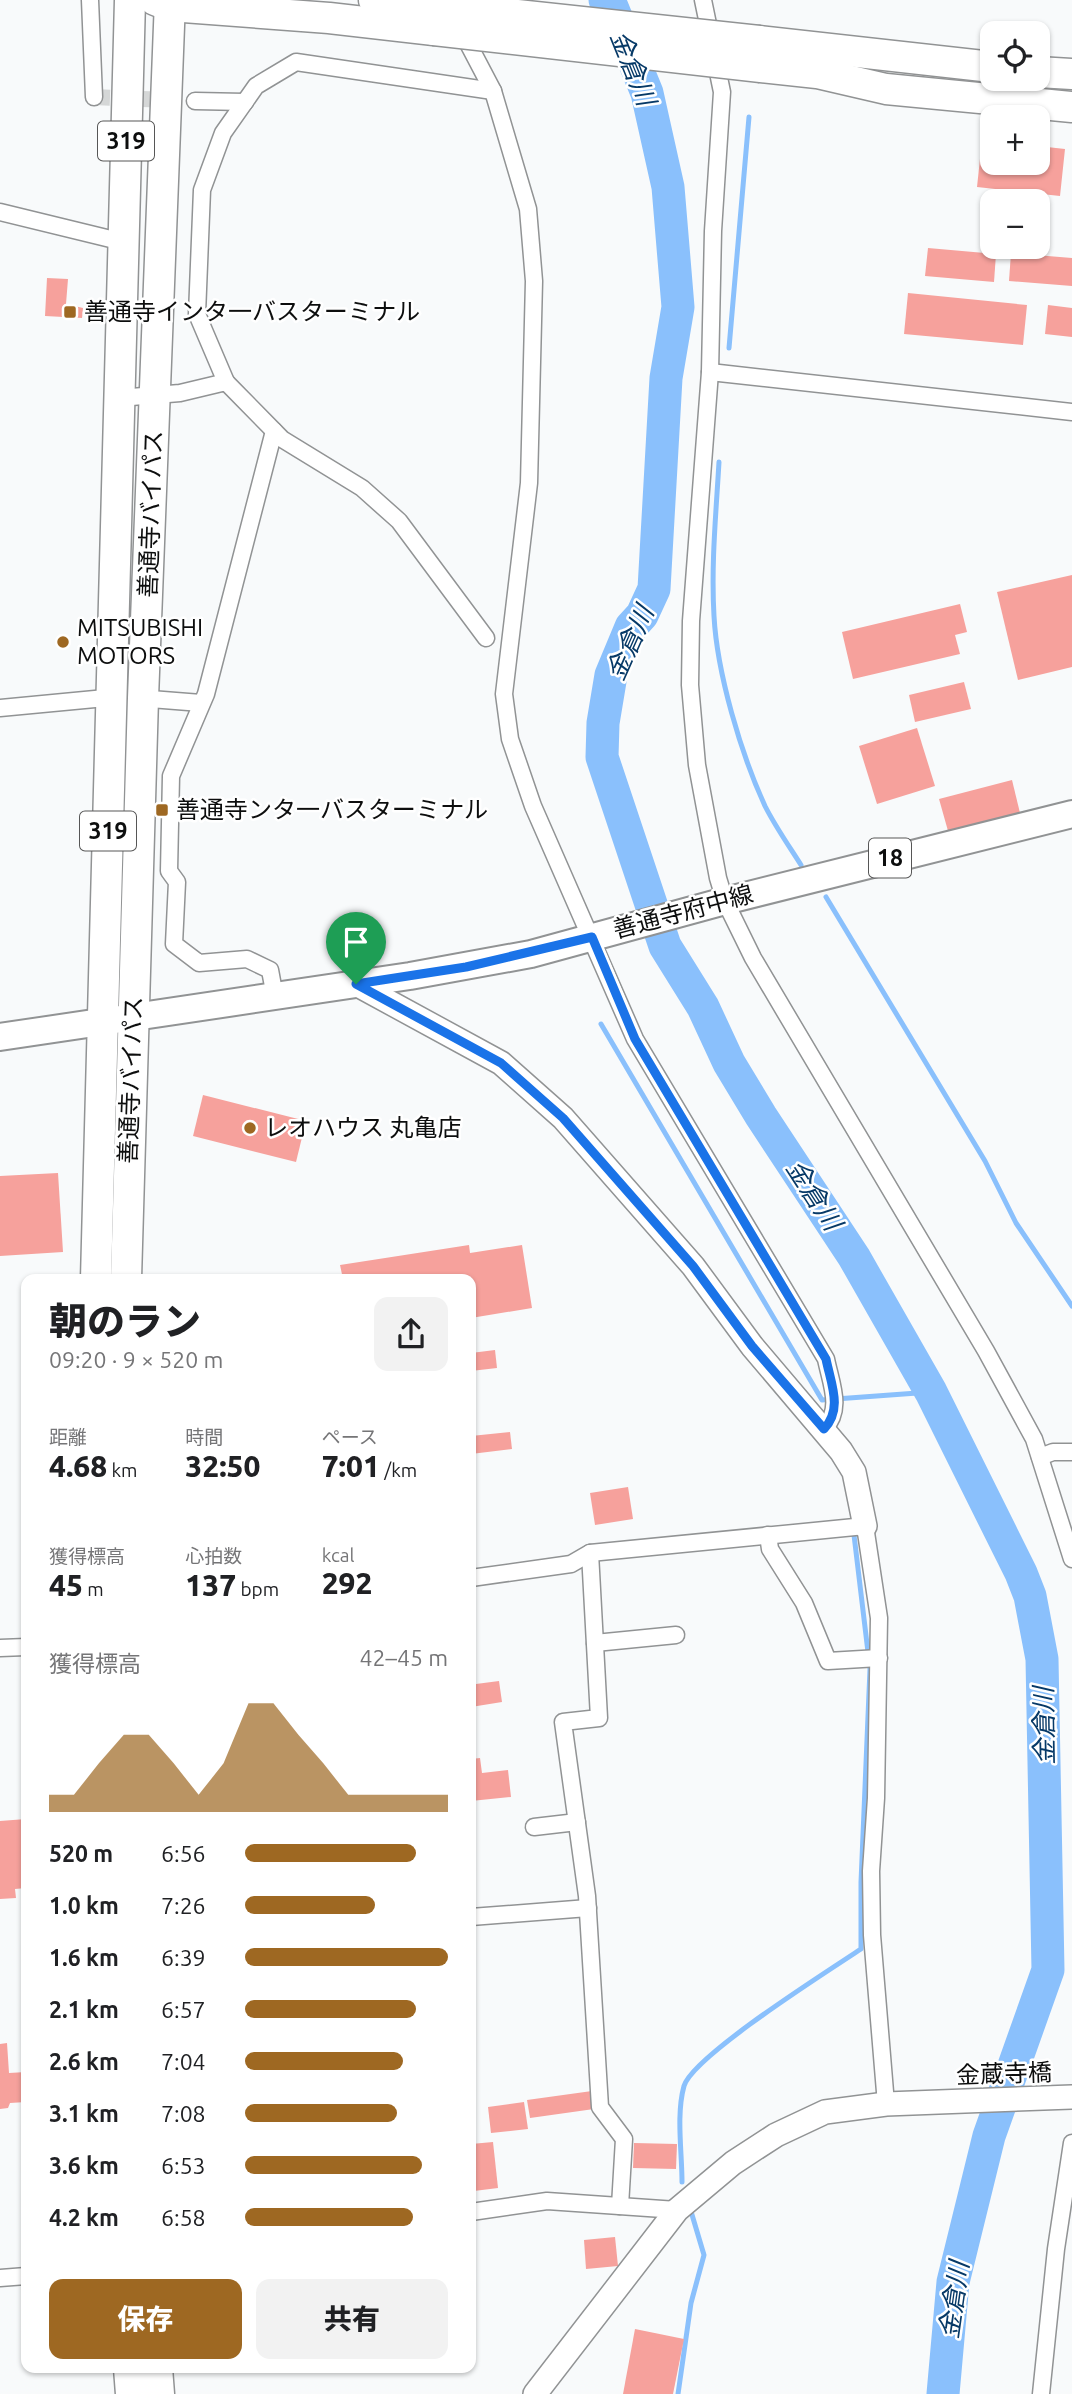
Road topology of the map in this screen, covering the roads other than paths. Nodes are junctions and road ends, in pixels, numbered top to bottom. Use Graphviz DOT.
graph roads {
  1 [pos="90,0"];
  2 [pos="130,0"];
  3 [pos="374,0"];
  4 [pos="703,0"];
  5 [pos="165,2"];
  6 [pos="433,12"];
  7 [pos="760,54"];
  8 [pos="980,66"];
  9 [pos="1050,73"];
  10 [pos="1072,75"];
  11 [pos="493,91"];
  12 [pos="94,97"];
  13 [pos="195,101"];
  14 [pos="245,103"];
  15 [pos="1072,107"];
  16 [pos="0,212"];
  17 [pos="122,243"];
  18 [pos="710,372"];
  19 [pos="226,382"];
  20 [pos="156,395"];
  21 [pos="118,398"];
  22 [pos="1072,412"];
  23 [pos="274,431"];
  24 [pos="486,638"];
  25 [pos="112,696"];
  26 [pos="143,698"];
  27 [pos="201,704"];
  28 [pos="0,708"];
  29 [pos="1072,814"];
  30 [pos="717,903"];
  31 [pos="600,934"];
  32 [pos="356,984"];
  33 [pos="275,996"];
  34 [pos="132,1018"];
  35 [pos="103,1023"];
  36 [pos="0,1037"];
  37 [pos="96,1274"];
  38 [pos="126,1274"];
  39 [pos="824,1429"];
  40 [pos="1072,1452"];
  41 [pos="1040,1457"];
  42 [pos="865,1526"];
  43 [pos="768,1535"];
  44 [pos="590,1553"];
  45 [pos="1072,1559"];
  46 [pos="476,1577"];
  47 [pos="676,1635"];
  48 [pos="595,1643"];
  49 [pos="21,1647"];
  50 [pos="0,1648"];
  51 [pos="872,1658"];
  52 [pos="576,1822"];
  53 [pos="534,1826"];
  54 [pos="588,1908"];
  55 [pos="476,1917"];
  56 [pos="1072,2098"];
  57 [pos="886,2104"];
  58 [pos="1072,2143"];
  59 [pos="620,2206"];
  60 [pos="677,2210"];
  61 [pos="476,2211"];
  62 [pos="21,2276"];
  63 [pos="0,2278"];
  64 [pos="129,2373"];
  65 [pos="157,2373"];
  66 [pos="131,2394"];
  67 [pos="159,2394"];
  68 [pos="535,2394"];
  69 [pos="1041,2394"];
  1 -- 12 [label="street"];
  2 -- 17 [label="highway, 善通寺バイパス / 319"];
  3 -- 6 [label="highway"];
  4 -- 18 [label="street"];
  5 -- 6 [label="highway"];
  5 -- 20 [label="highway, 善通寺バイパス / 319"];
  6 -- 7 [label="highway, bridge"];
  6 -- 11 [label="street"];
  7 -- 8 [label="highway"];
  7 -- 15 [label="highway"];
  9 -- 10 [label="highway"];
  11 -- 14 [label="street"];
  11 -- 31 [label="street"];
  13 -- 14 [label="street"];
  14 -- 19 [label="street"];
  16 -- 17 [label="street"];
  17 -- 21 [label="highway, 善通寺バイパス / 319"];
  18 -- 22 [label="street"];
  18 -- 30 [label="street"];
  19 -- 20 [label="street"];
  19 -- 23 [label="street"];
  20 -- 21 [label="street"];
  20 -- 26 [label="highway, 善通寺バイパス / 319"];
  21 -- 25 [label="highway, 善通寺バイパス / 319"];
  23 -- 24 [label="street"];
  23 -- 27 [label="street"];
  25 -- 26 [label="street"];
  25 -- 28 [label="street"];
  25 -- 35 [label="highway, 善通寺バイパス / 319"];
  26 -- 27 [label="street"];
  26 -- 34 [label="highway, 善通寺バイパス / 319"];
  27 -- 33 [label="street"];
  29 -- 30 [label="main road, 善通寺府中線 / 18"];
  30 -- 31 [label="main road, 善通寺府中線 / 18"];
  30 -- 41 [label="street"];
  31 -- 32 [label="main road, 善通寺府中線 / 18"];
  31 -- 39 [label="street"];
  32 -- 33 [label="main road, 善通寺府中線 / 18"];
  32 -- 39 [label="street"];
  33 -- 34 [label="main road, 善通寺府中線 / 18"];
  34 -- 35 [label="main road, 善通寺府中線 / 18"];
  34 -- 38 [label="highway, 善通寺バイパス / 319"];
  35 -- 36 [label="main road, 善通寺府中線 / 18"];
  35 -- 37 [label="highway, 善通寺バイパス / 319"];
  39 -- 42 [label="street"];
  40 -- 41 [label="street"];
  41 -- 45 [label="street"];
  42 -- 43 [label="street"];
  42 -- 51 [label="street"];
  43 -- 44 [label="street"];
  43 -- 51 [label="street"];
  44 -- 46 [label="street"];
  44 -- 48 [label="street"];
  47 -- 48 [label="street"];
  48 -- 52 [label="street"];
  49 -- 50 [label="street"];
  51 -- 57 [label="street"];
  52 -- 53 [label="street"];
  52 -- 54 [label="street"];
  54 -- 55 [label="street"];
  54 -- 59 [label="street"];
  56 -- 57 [label="street, 金蔵寺橋"];
  57 -- 60 [label="street, 金蔵寺橋"];
  58 -- 69 [label="street"];
  59 -- 60 [label="street"];
  59 -- 61 [label="street"];
  60 -- 68 [label="street, 金蔵寺橋"];
  62 -- 63 [label="street"];
  64 -- 66 [label="highway"];
  65 -- 67 [label="highway"];
}
